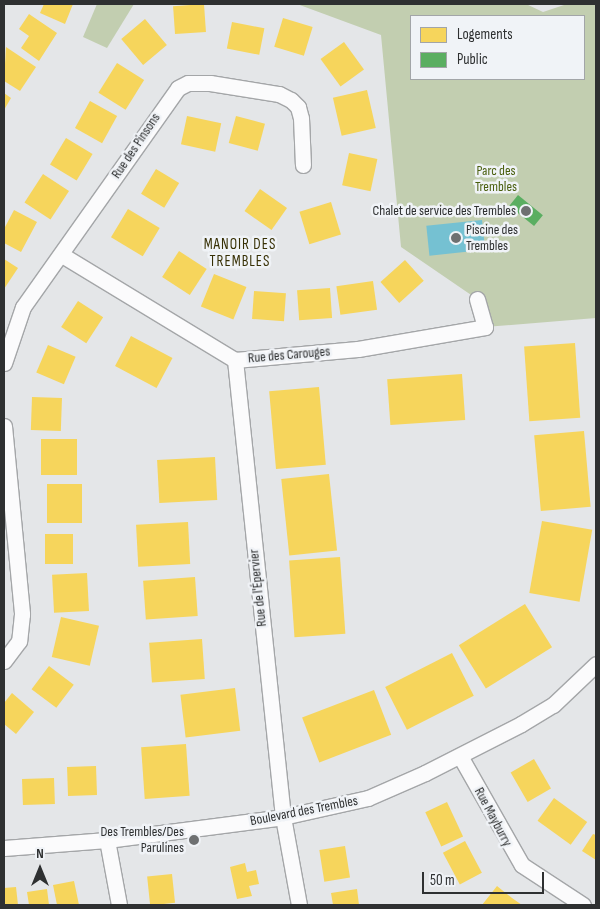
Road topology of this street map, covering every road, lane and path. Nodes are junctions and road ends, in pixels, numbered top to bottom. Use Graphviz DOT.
graph roads {
  1 [pos="303,165"];
  2 [pos="62,255"];
  3 [pos="477,299"];
  4 [pos="235,360"];
  5 [pos="4,363"];
  6 [pos="4,426"];
  7 [pos="4,661"];
  8 [pos="596,664"];
  9 [pos="460,756"];
  10 [pos="283,817"];
  11 [pos="107,840"];
  12 [pos="4,848"];
  13 [pos="119,905"];
  14 [pos="299,905"];
  15 [pos="583,905"];
  1 -- 2 [label="street, Rue des Pinsons"];
  2 -- 4 [label="street, Rue des Carouges"];
  2 -- 5 [label="street, Rue des Pinsons"];
  3 -- 4 [label="street, Rue des Carouges"];
  4 -- 10 [label="street, Rue de l'Épervier"];
  6 -- 7 [label="street"];
  8 -- 9 [label="street, Boulevard des Trembles"];
  9 -- 10 [label="street, Boulevard des Trembles"];
  9 -- 15 [label="street, Rue Mayburry"];
  10 -- 11 [label="street, Boulevard des Trembles"];
  10 -- 14 [label="street, Rue de l'Épervier"];
  11 -- 12 [label="street, Boulevard des Trembles"];
  11 -- 13 [label="street"];
}
